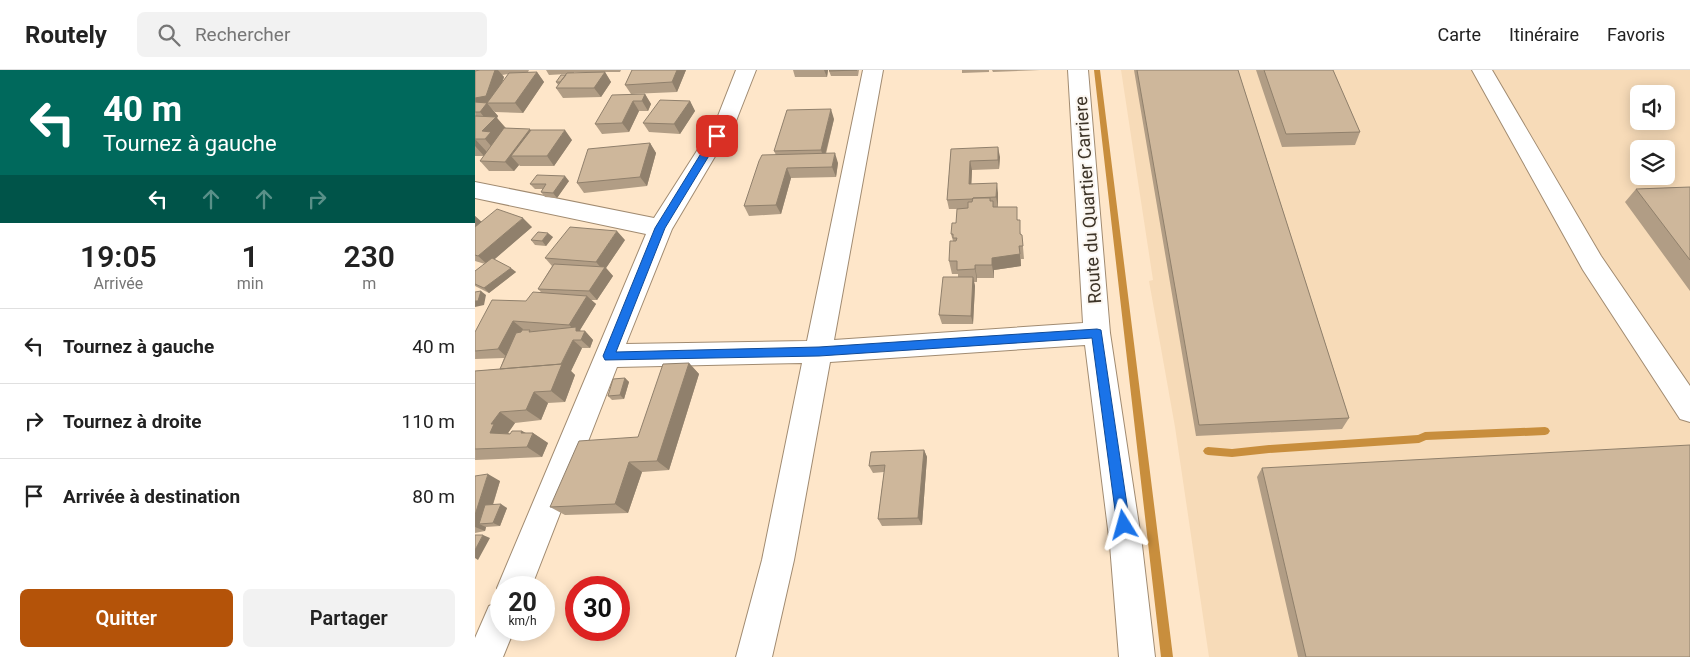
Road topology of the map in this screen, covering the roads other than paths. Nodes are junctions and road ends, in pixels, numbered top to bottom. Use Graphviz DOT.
graph roads {
  1 [pos="746,70"];
  2 [pos="873,70"];
  3 [pos="1078,70"];
  4 [pos="1481,70"];
  5 [pos="475,190"];
  6 [pos="660,228"];
  7 [pos="1097,333"];
  8 [pos="819,352"];
  9 [pos="609,356"];
  10 [pos="1690,410"];
  11 [pos="519,576"];
  12 [pos="492,641"];
  13 [pos="485,657"];
  14 [pos="754,657"];
  15 [pos="1137,657"];
  1 -- 6 [label="street"];
  2 -- 8 [label="street"];
  3 -- 7 [label="street, Route du Quartier Carriere"];
  4 -- 10 [label="street"];
  5 -- 6 [label="street"];
  6 -- 9 [label="street"];
  7 -- 8 [label="street"];
  7 -- 15 [label="street, Route du Quartier Carriere"];
  8 -- 9 [label="street"];
  8 -- 14 [label="street"];
  9 -- 11 [label="street"];
  12 -- 13 [label="street"];
}
